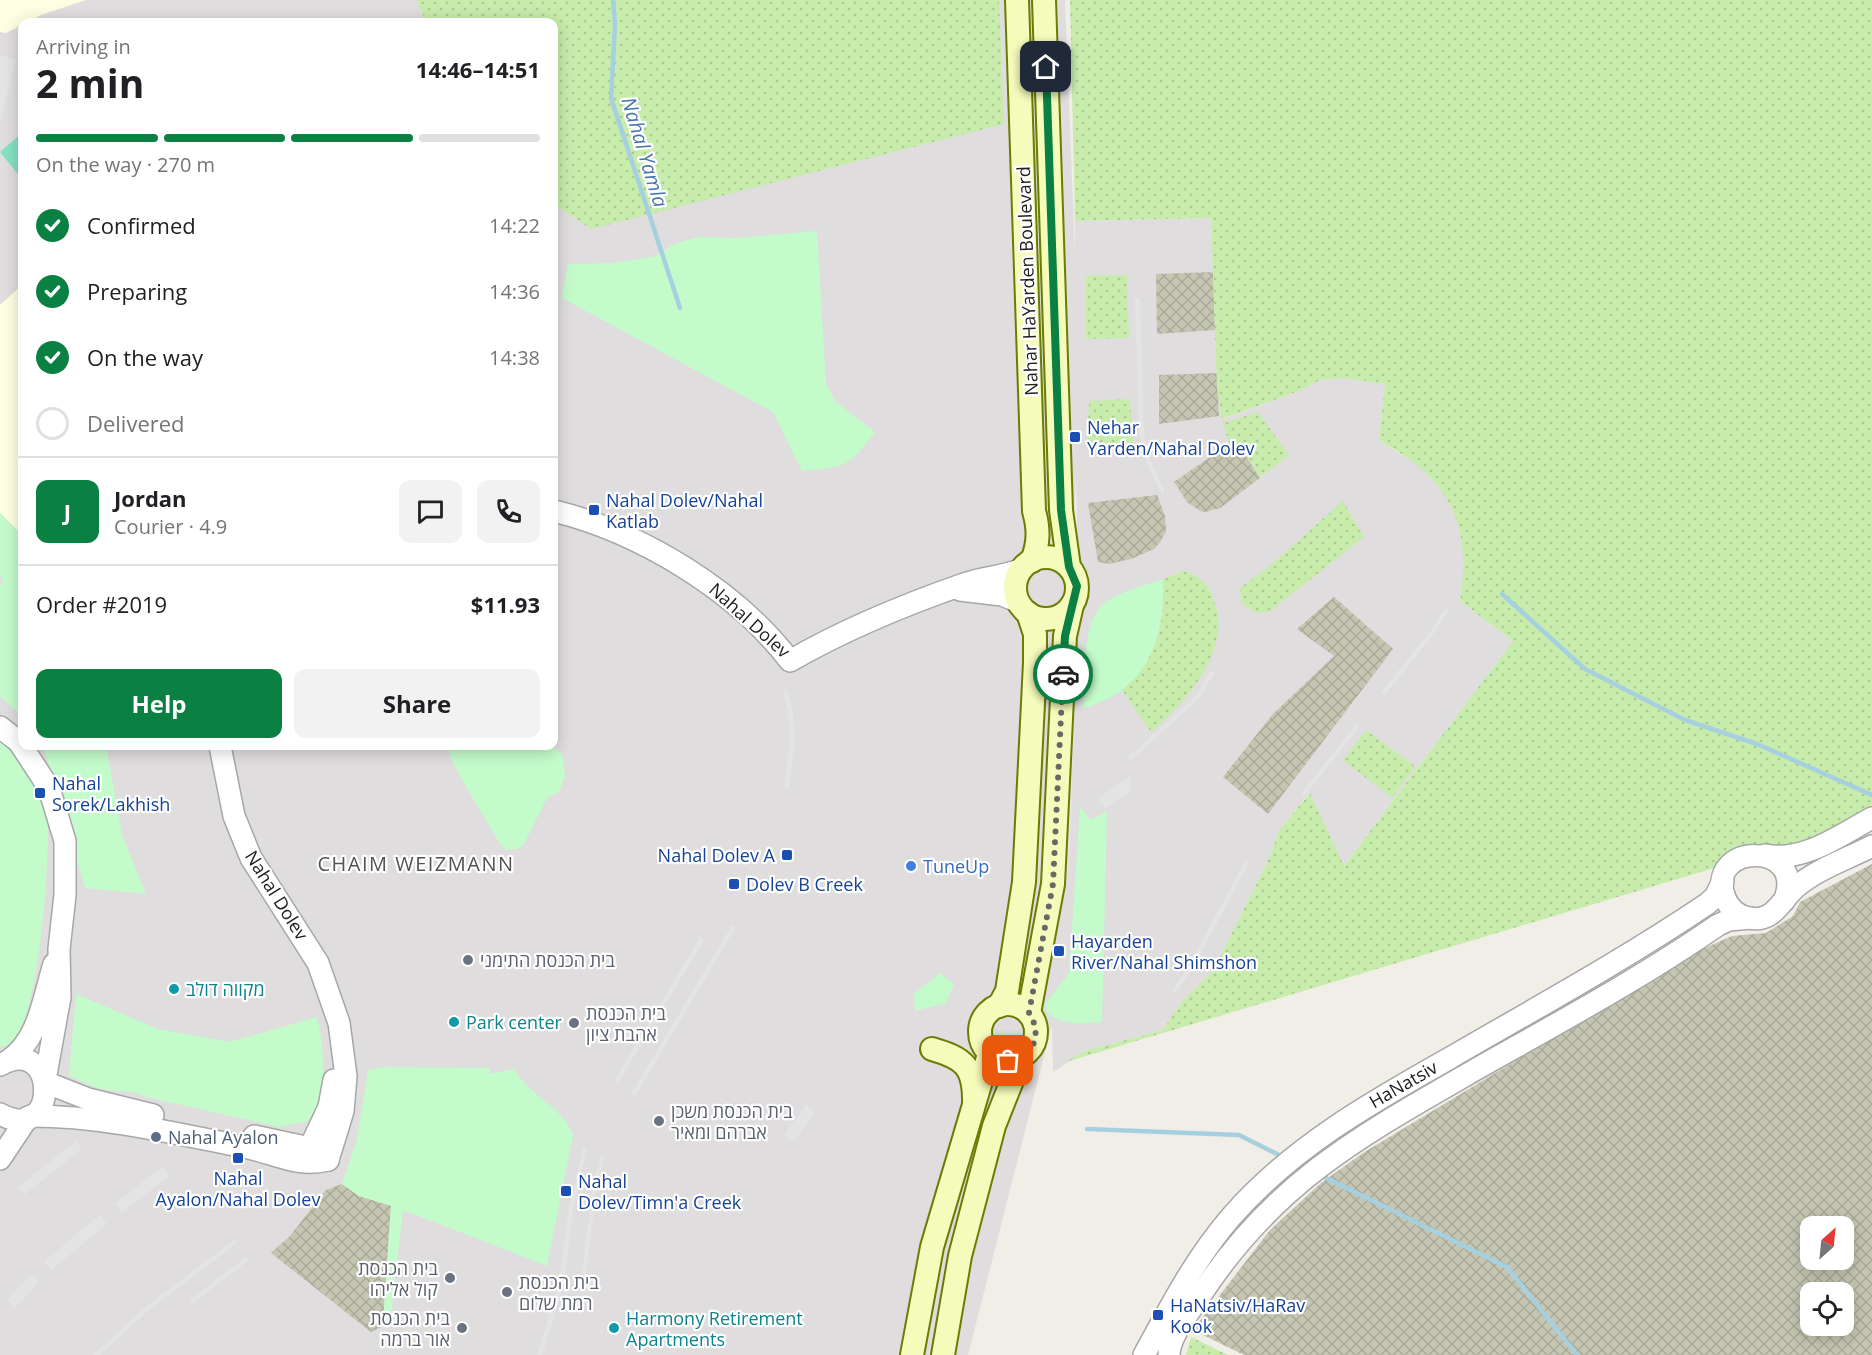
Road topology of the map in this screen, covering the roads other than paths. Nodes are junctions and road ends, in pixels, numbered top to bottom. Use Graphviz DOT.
graph roads {
  1 [pos="1017,0"];
  2 [pos="1044,0"];
  3 [pos="558,513"];
  4 [pos="1027,565"];
  5 [pos="1069,567"];
  6 [pos="947,590"];
  7 [pos="1072,605"];
  8 [pos="1023,607"];
  9 [pos="0,727"];
  10 [pos="18,740"];
  11 [pos="25,750"];
  12 [pos="221,750"];
  13 [pos="1872,818"];
  14 [pos="1872,846"];
  15 [pos="1765,855"];
  16 [pos="1723,881"];
  17 [pos="1784,901"];
  18 [pos="1750,918"];
  19 [pos="59,950"];
  20 [pos="999,1006"];
  21 [pos="1029,1013"];
  22 [pos="340,1041"];
  23 [pos="932,1050"];
  24 [pos="989,1054"];
  25 [pos="1021,1058"];
  26 [pos="4,1063"];
  27 [pos="45,1081"];
  28 [pos="974,1110"];
  29 [pos="0,1114"];
  30 [pos="29,1117"];
  31 [pos="306,1157"];
  32 [pos="0,1159"];
  33 [pos="912,1355"];
  34 [pos="943,1355"];
  35 [pos="1144,1355"];
  36 [pos="1169,1355"];
  1 -- 4 [label="main road, Nahar HaYarden Boulevard"];
  2 -- 5 [label="main road, Nahar HaYarden Boulevard"];
  3 -- 6 [label="street, Nahal Dolev"];
  4 -- 5 [label="main road"];
  4 -- 6 [label="street, Nahal Dolev"];
  4 -- 8 [label="main road"];
  5 -- 7 [label="main road"];
  6 -- 8 [label="street, Nahal Dolev"];
  7 -- 8 [label="main road"];
  7 -- 21 [label="main road"];
  8 -- 20 [label="main road"];
  9 -- 10 [label="street"];
  11 -- 19 [label="street"];
  12 -- 22 [label="street, Nahal Dolev"];
  13 -- 15 [label="street"];
  14 -- 17 [label="street"];
  15 -- 16 [label="street"];
  15 -- 17 [label="street"];
  16 -- 18 [label="street"];
  16 -- 35 [label="street, HaNatsiv"];
  17 -- 18 [label="street"];
  18 -- 36 [label="street, HaNatsiv"];
  19 -- 26 [label="street"];
  19 -- 27 [label="street"];
  20 -- 21 [label="main road"];
  20 -- 24 [label="main road"];
  21 -- 25 [label="main road"];
  22 -- 31 [label="street, Nahal Dolev"];
  22 -- 31 [label="street, Nahal Dolev"];
  23 -- 28 [label="main road"];
  24 -- 25 [label="main road"];
  24 -- 28 [label="main road"];
  25 -- 34 [label="main road"];
  26 -- 27 [label="street"];
  27 -- 30 [label="street"];
  27 -- 31 [label="street"];
  28 -- 33 [label="main road"];
  29 -- 30 [label="street"];
  30 -- 31 [label="street"];
  30 -- 32 [label="street"];
}
